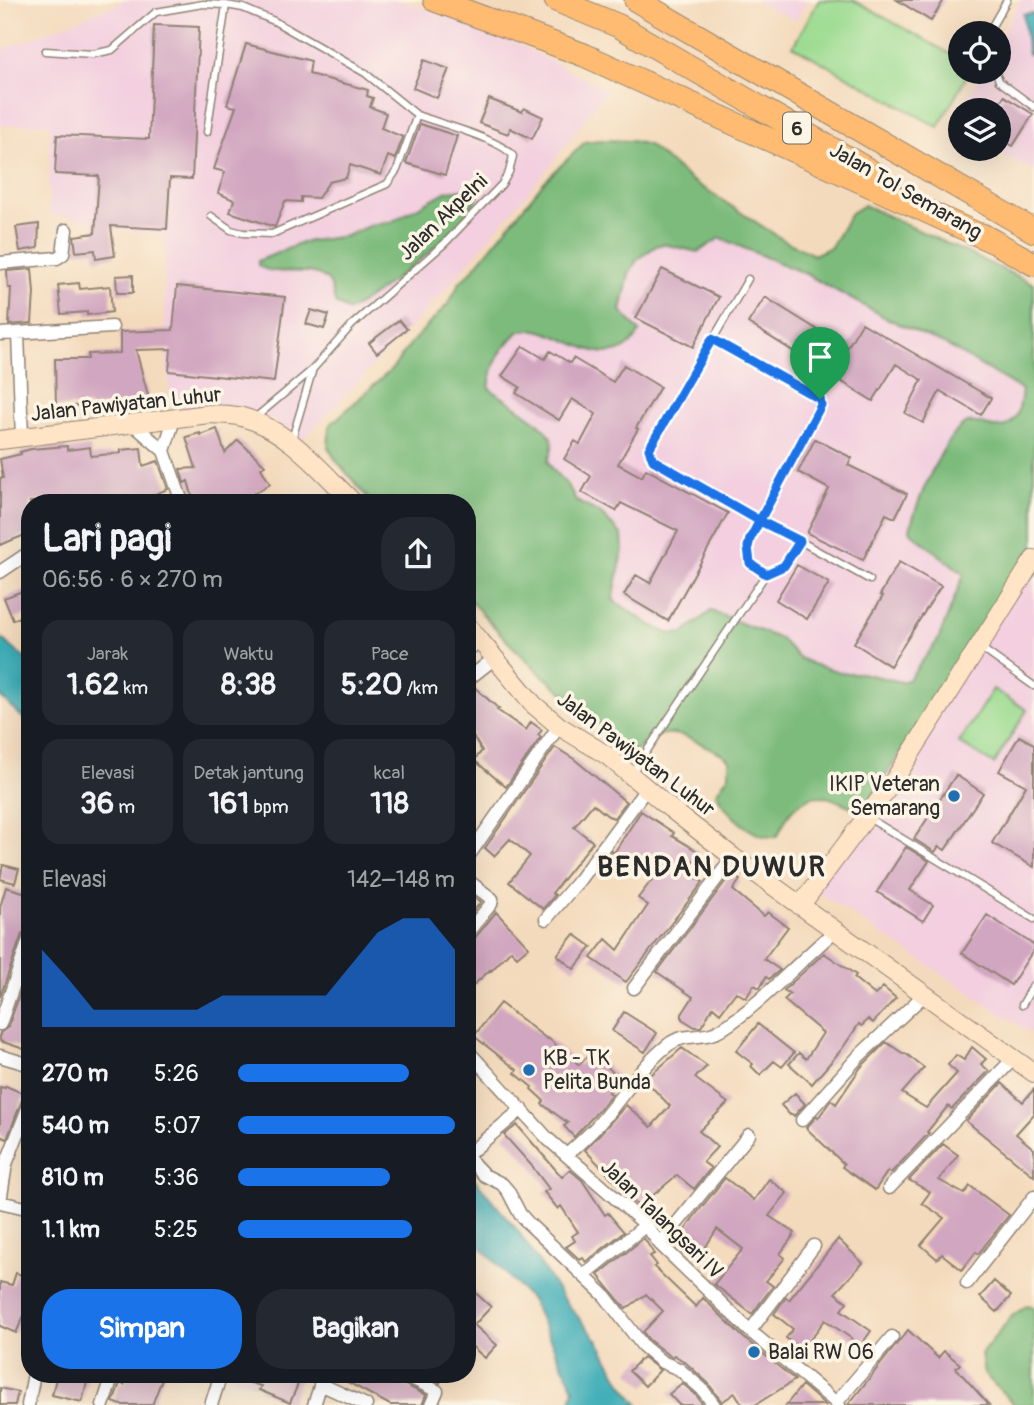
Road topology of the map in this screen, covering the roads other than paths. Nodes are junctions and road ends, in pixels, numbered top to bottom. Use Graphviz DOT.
graph roads {
  1 [pos="435,0"];
  2 [pos="556,0"];
  3 [pos="636,0"];
  4 [pos="1007,0"];
  5 [pos="226,5"];
  6 [pos="995,21"];
  7 [pos="45,51"];
  8 [pos="1003,84"];
  9 [pos="1034,107"];
  10 [pos="417,115"];
  11 [pos="207,132"];
  12 [pos="211,216"];
  13 [pos="66,230"];
  14 [pos="1034,231"];
  15 [pos="994,242"];
  16 [pos="0,263"];
  17 [pos="1034,264"];
  18 [pos="748,279"];
  19 [pos="113,327"];
  20 [pos="0,334"];
  21 [pos="18,334"];
  22 [pos="712,339"];
  23 [pos="312,370"];
  24 [pos="174,419"];
  25 [pos="251,420"];
  26 [pos="133,424"];
  27 [pos="22,438"];
  28 [pos="0,440"];
  29 [pos="291,441"];
  30 [pos="164,451"];
  31 [pos="175,494"];
  32 [pos="345,494"];
  33 [pos="760,521"];
  34 [pos="800,541"];
  35 [pos="21,558"];
  36 [pos="1034,559"];
  37 [pos="0,572"];
  38 [pos="766,574"];
  39 [pos="870,580"];
  40 [pos="979,647"];
  41 [pos="484,649"];
  42 [pos="1034,686"];
  43 [pos="559,726"];
  44 [pos="631,774"];
  45 [pos="646,789"];
  46 [pos="865,817"];
  47 [pos="476,845"];
  48 [pos="733,857"];
  49 [pos="476,887"];
  50 [pos="800,906"];
  51 [pos="546,919"];
  52 [pos="1034,919"];
  53 [pos="476,922"];
  54 [pos="835,931"];
  55 [pos="21,963"];
  56 [pos="1034,984"];
  57 [pos="634,988"];
  58 [pos="924,995"];
  59 [pos="1022,1005"];
  60 [pos="0,1024"];
  61 [pos="0,1056"];
  62 [pos="1014,1058"];
  63 [pos="476,1060"];
  64 [pos="21,1062"];
  65 [pos="1034,1073"];
  66 [pos="522,1109"];
  67 [pos="802,1119"];
  68 [pos="21,1126"];
  69 [pos="749,1135"];
  70 [pos="476,1148"];
  71 [pos="568,1155"];
  72 [pos="476,1166"];
  73 [pos="889,1188"];
  74 [pos="1034,1197"];
  75 [pos="0,1202"];
  76 [pos="21,1207"];
  77 [pos="646,1225"];
  78 [pos="660,1244"];
  79 [pos="814,1246"];
  80 [pos="584,1275"];
  81 [pos="967,1283"];
  82 [pos="750,1331"];
  83 [pos="892,1337"];
  84 [pos="32,1383"];
  85 [pos="110,1383"];
  86 [pos="218,1383"];
  87 [pos="321,1383"];
  88 [pos="329,1383"];
  89 [pos="424,1383"];
  90 [pos="434,1399"];
  91 [pos="830,1402"];
  92 [pos="27,1405"];
  93 [pos="103,1405"];
  94 [pos="211,1405"];
  95 [pos="314,1405"];
  96 [pos="366,1405"];
  97 [pos="714,1405"];
  1 -- 15 [label="highway"];
  2 -- 15 [label="highway, Jalan Tol Semarang / 6"];
  3 -- 14 [label="highway, Jalan Tol Semarang / 6"];
  4 -- 6 [label="lane"];
  5 -- 7 [label="lane, Jalan Akpelni"];
  5 -- 10 [label="lane, Jalan Akpelni"];
  5 -- 11 [label="lane"];
  8 -- 9 [label="lane"];
  10 -- 12 [label="lane"];
  10 -- 23 [label="lane, Jalan Akpelni"];
  13 -- 16 [label="street"];
  15 -- 17 [label="highway, Jalan Tol Semarang / 6"];
  18 -- 22 [label="lane"];
  19 -- 21 [label="street"];
  20 -- 21 [label="street"];
  21 -- 27 [label="street"];
  22 -- 33 [label="lane"];
  22 -- 33 [label="lane"];
  23 -- 25 [label="lane, Jalan Akpelni"];
  23 -- 29 [label="lane, Jalan Akpelni"];
  24 -- 25 [label="main road, Jalan Pawiyatan Luhur"];
  24 -- 26 [label="main road, Jalan Pawiyatan Luhur"];
  24 -- 30 [label="street"];
  25 -- 29 [label="main road, Jalan Pawiyatan Luhur"];
  26 -- 27 [label="main road, Jalan Pawiyatan Luhur"];
  26 -- 30 [label="street"];
  27 -- 28 [label="main road, Jalan Pawiyatan Luhur"];
  29 -- 32 [label="main road, Jalan Pawiyatan Luhur"];
  30 -- 31 [label="street"];
  33 -- 34 [label="lane"];
  33 -- 38 [label="lane"];
  34 -- 38 [label="lane"];
  34 -- 39 [label="lane"];
  35 -- 37 [label="street"];
  36 -- 40 [label="main road"];
  38 -- 44 [label="lane"];
  40 -- 42 [label="lane"];
  40 -- 46 [label="main road"];
  41 -- 43 [label="main road, Jalan Pawiyatan Luhur"];
  43 -- 44 [label="main road, Jalan Pawiyatan Luhur"];
  43 -- 47 [label="street"];
  44 -- 45 [label="main road, Jalan Pawiyatan Luhur"];
  45 -- 48 [label="main road, Jalan Pawiyatan Luhur"];
  45 -- 51 [label="street"];
  46 -- 50 [label="main road"];
  46 -- 52 [label="lane"];
  48 -- 50 [label="main road, Jalan Pawiyatan Luhur"];
  48 -- 57 [label="street"];
  49 -- 53 [label="street"];
  50 -- 54 [label="main road, Jalan Pawiyatan Luhur"];
  54 -- 58 [label="main road, Jalan Pawiyatan Luhur"];
  54 -- 71 [label="street"];
  55 -- 60 [label="street"];
  56 -- 59 [label="lane"];
  58 -- 62 [label="main road, Jalan Pawiyatan Luhur"];
  58 -- 67 [label="street"];
  61 -- 64 [label="street"];
  62 -- 65 [label="main road, Jalan Pawiyatan Luhur"];
  62 -- 73 [label="street"];
  63 -- 66 [label="street, Jalan Talangsari IV"];
  66 -- 70 [label="street"];
  66 -- 71 [label="street, Jalan Talangsari IV"];
  68 -- 75 [label="street"];
  69 -- 78 [label="street"];
  71 -- 77 [label="street, Jalan Talangsari IV"];
  72 -- 80 [label="street"];
  74 -- 81 [label="street"];
  75 -- 76 [label="street"];
  77 -- 78 [label="street, Jalan Talangsari IV"];
  77 -- 80 [label="street"];
  78 -- 82 [label="street, Jalan Talangsari IV"];
  79 -- 82 [label="street"];
  80 -- 97 [label="street"];
  82 -- 91 [label="street, Jalan Talangsari IV"];
  83 -- 91 [label="street"];
  84 -- 92 [label="street"];
  85 -- 93 [label="street"];
  86 -- 94 [label="street"];
  87 -- 95 [label="street"];
  88 -- 96 [label="street"];
  89 -- 90 [label="street"];
}
